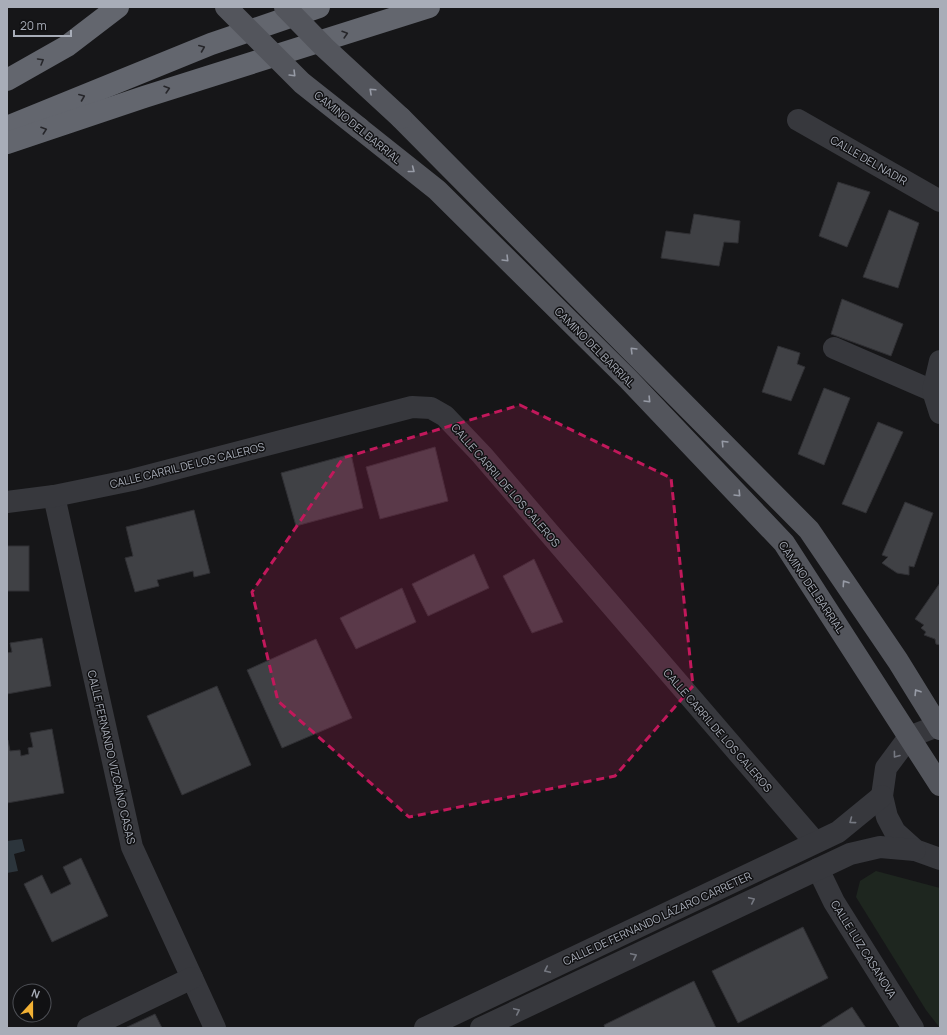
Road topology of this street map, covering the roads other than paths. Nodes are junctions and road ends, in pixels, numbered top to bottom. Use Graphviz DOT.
graph roads {
  1 [pos="118,7"];
  2 [pos="226,7"];
  3 [pos="285,7"];
  4 [pos="319,7"];
  5 [pos="429,7"];
  6 [pos="7,80"];
  7 [pos="798,120"];
  8 [pos="7,127"];
  9 [pos="7,143"];
  10 [pos="940,201"];
  11 [pos="834,348"];
  12 [pos="940,361"];
  13 [pos="933,391"];
  14 [pos="940,413"];
  15 [pos="54,496"];
  16 [pos="7,502"];
  17 [pos="939,726"];
  18 [pos="909,738"];
  19 [pos="940,785"];
  20 [pos="882,796"];
  21 [pos="815,842"];
  22 [pos="914,850"];
  23 [pos="940,859"];
  24 [pos="818,869"];
  25 [pos="192,978"];
  26 [pos="88,1028"];
  27 [pos="215,1028"];
  28 [pos="425,1028"];
  29 [pos="481,1028"];
  30 [pos="913,1028"];
  6 -- 1 [label="highway, one-way"];
  2 -- 18 [label="main road, CAMINO DEL BARRIAL, one-way, bridge"];
  17 -- 3 [label="main road, one-way, bridge"];
  8 -- 4 [label="highway, one-way"];
  9 -- 5 [label="highway, one-way"];
  7 -- 10 [label="street, CALLE DEL NADIR"];
  11 -- 13 [label="street"];
  12 -- 13 [label="street"];
  13 -- 14 [label="street"];
  15 -- 16 [label="street, CALLE CARRIL DE LOS CALEROS"];
  15 -- 21 [label="street, CALLE CARRIL DE LOS CALEROS"];
  15 -- 25 [label="street, CALLE FERNANDO VIZCAÍNO CASAS"];
  17 -- 18 [label="street"];
  18 -- 19 [label="main road, CAMINO DEL BARRIAL"];
  18 -- 20 [label="street, one-way"];
  20 -- 21 [label="street, CALLE DE FERNANDO LÁZARO CARRETER, one-way"];
  20 -- 22 [label="street"];
  21 -- 28 [label="street, CALLE DE FERNANDO LÁZARO CARRETER, one-way"];
  22 -- 23 [label="street"];
  22 -- 24 [label="street"];
  29 -- 24 [label="street, one-way"];
  24 -- 30 [label="street, CALLE LUZ CASANOVA"];
  25 -- 26 [label="street"];
  25 -- 27 [label="street, CALLE FERNANDO VIZCAÍNO CASAS"];
}
